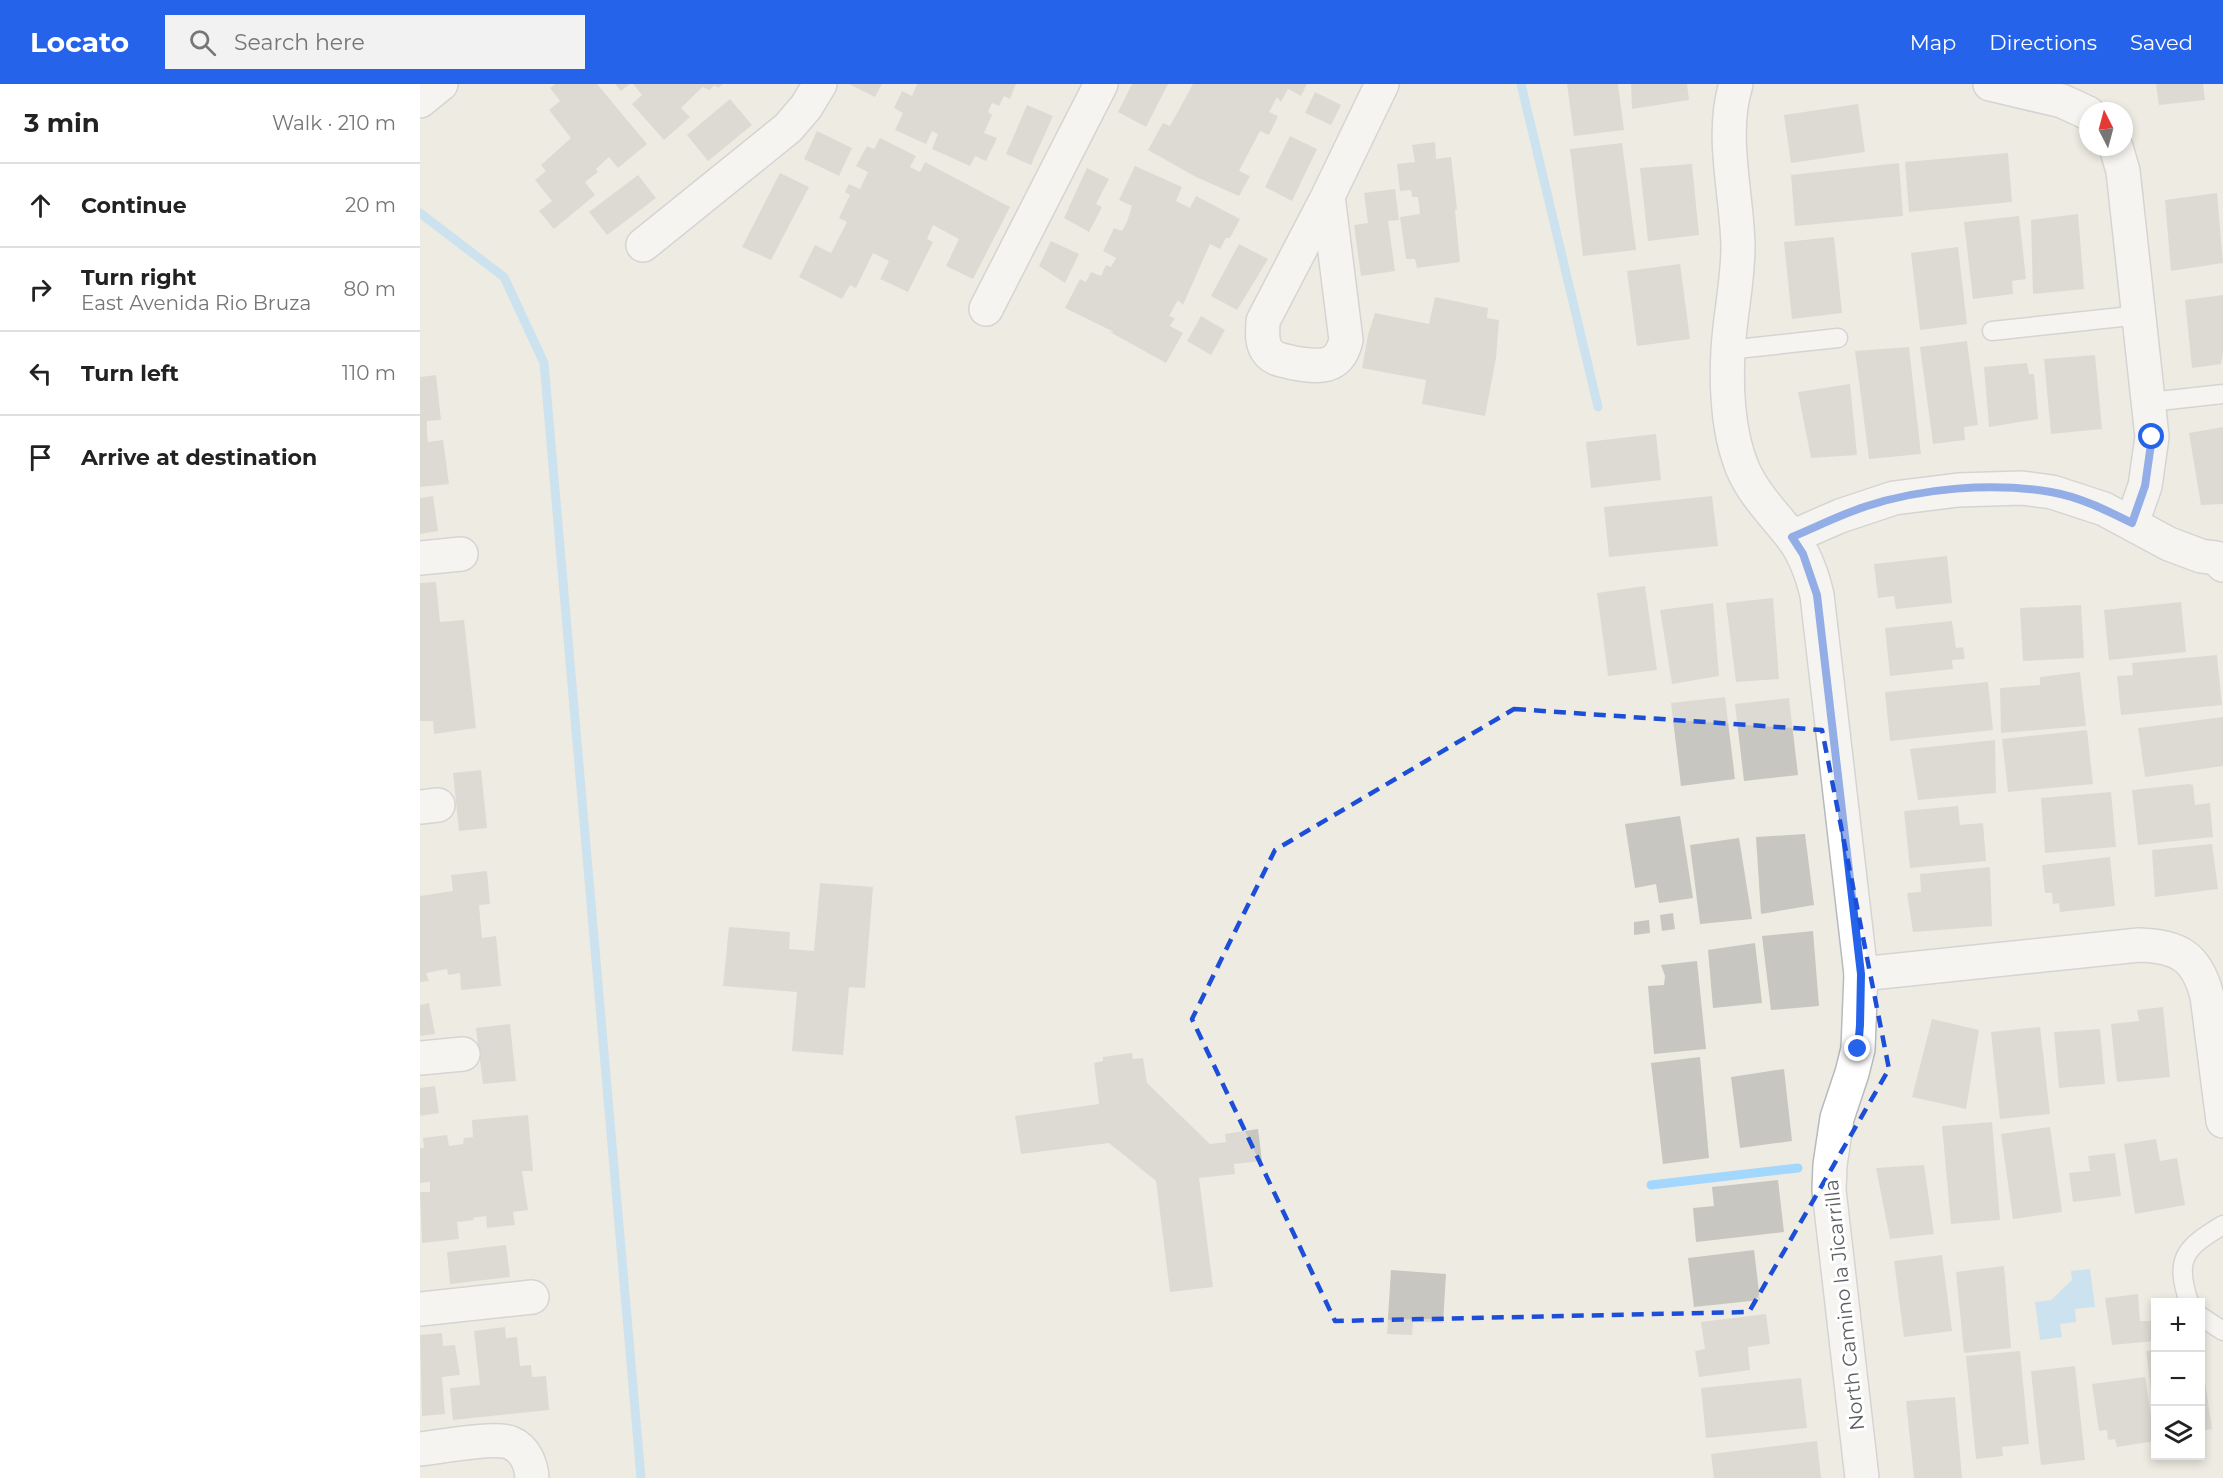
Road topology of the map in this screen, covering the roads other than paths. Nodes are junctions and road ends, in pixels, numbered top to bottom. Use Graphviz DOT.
graph roads {
  1 [pos="441,84"];
  2 [pos="820,84"];
  3 [pos="1101,84"];
  4 [pos="1382,84"];
  5 [pos="1736,84"];
  6 [pos="1990,84"];
  7 [pos="420,101"];
  8 [pos="2079,109"];
  9 [pos="2119,156"];
  10 [pos="1328,196"];
  11 [pos="643,245"];
  12 [pos="986,309"];
  13 [pos="2140,315"];
  14 [pos="1992,332"];
  15 [pos="1838,338"];
  16 [pos="1728,350"];
  17 [pos="2223,394"];
  18 [pos="2150,402"];
  19 [pos="2132,523"];
  20 [pos="1792,537"];
  21 [pos="461,554"];
  22 [pos="420,558"];
  23 [pos="2221,559"];
  24 [pos="1861,974"];
  25 [pos="463,1054"];
  26 [pos="420,1058"];
  27 [pos="2223,1121"];
  28 [pos="2223,1225"];
  29 [pos="532,1297"];
  30 [pos="2188,1298"];
  31 [pos="420,1309"];
  32 [pos="2205,1319"];
  33 [pos="2223,1331"];
  34 [pos="420,1449"];
  35 [pos="532,1478"];
  36 [pos="1862,1478"];
  1 -- 7 [label="street"];
  2 -- 11 [label="street"];
  3 -- 12 [label="street"];
  4 -- 10 [label="street"];
  5 -- 16 [label="street, North Camino la Jicarrilla"];
  6 -- 8 [label="street"];
  9 -- 13 [label="street"];
  13 -- 14 [label="lane"];
  13 -- 18 [label="street"];
  15 -- 16 [label="lane"];
  16 -- 20 [label="street, North Camino la Jicarrilla"];
  17 -- 18 [label="lane"];
  18 -- 19 [label="street"];
  19 -- 20 [label="street"];
  19 -- 23 [label="street"];
  20 -- 24 [label="street, North Camino la Jicarrilla"];
  21 -- 22 [label="street"];
  24 -- 27 [label="street"];
  24 -- 36 [label="street, North Camino la Jicarrilla"];
  25 -- 26 [label="street"];
  28 -- 30 [label="lane"];
  29 -- 31 [label="street"];
  32 -- 33 [label="lane"];
  34 -- 35 [label="street"];
}
